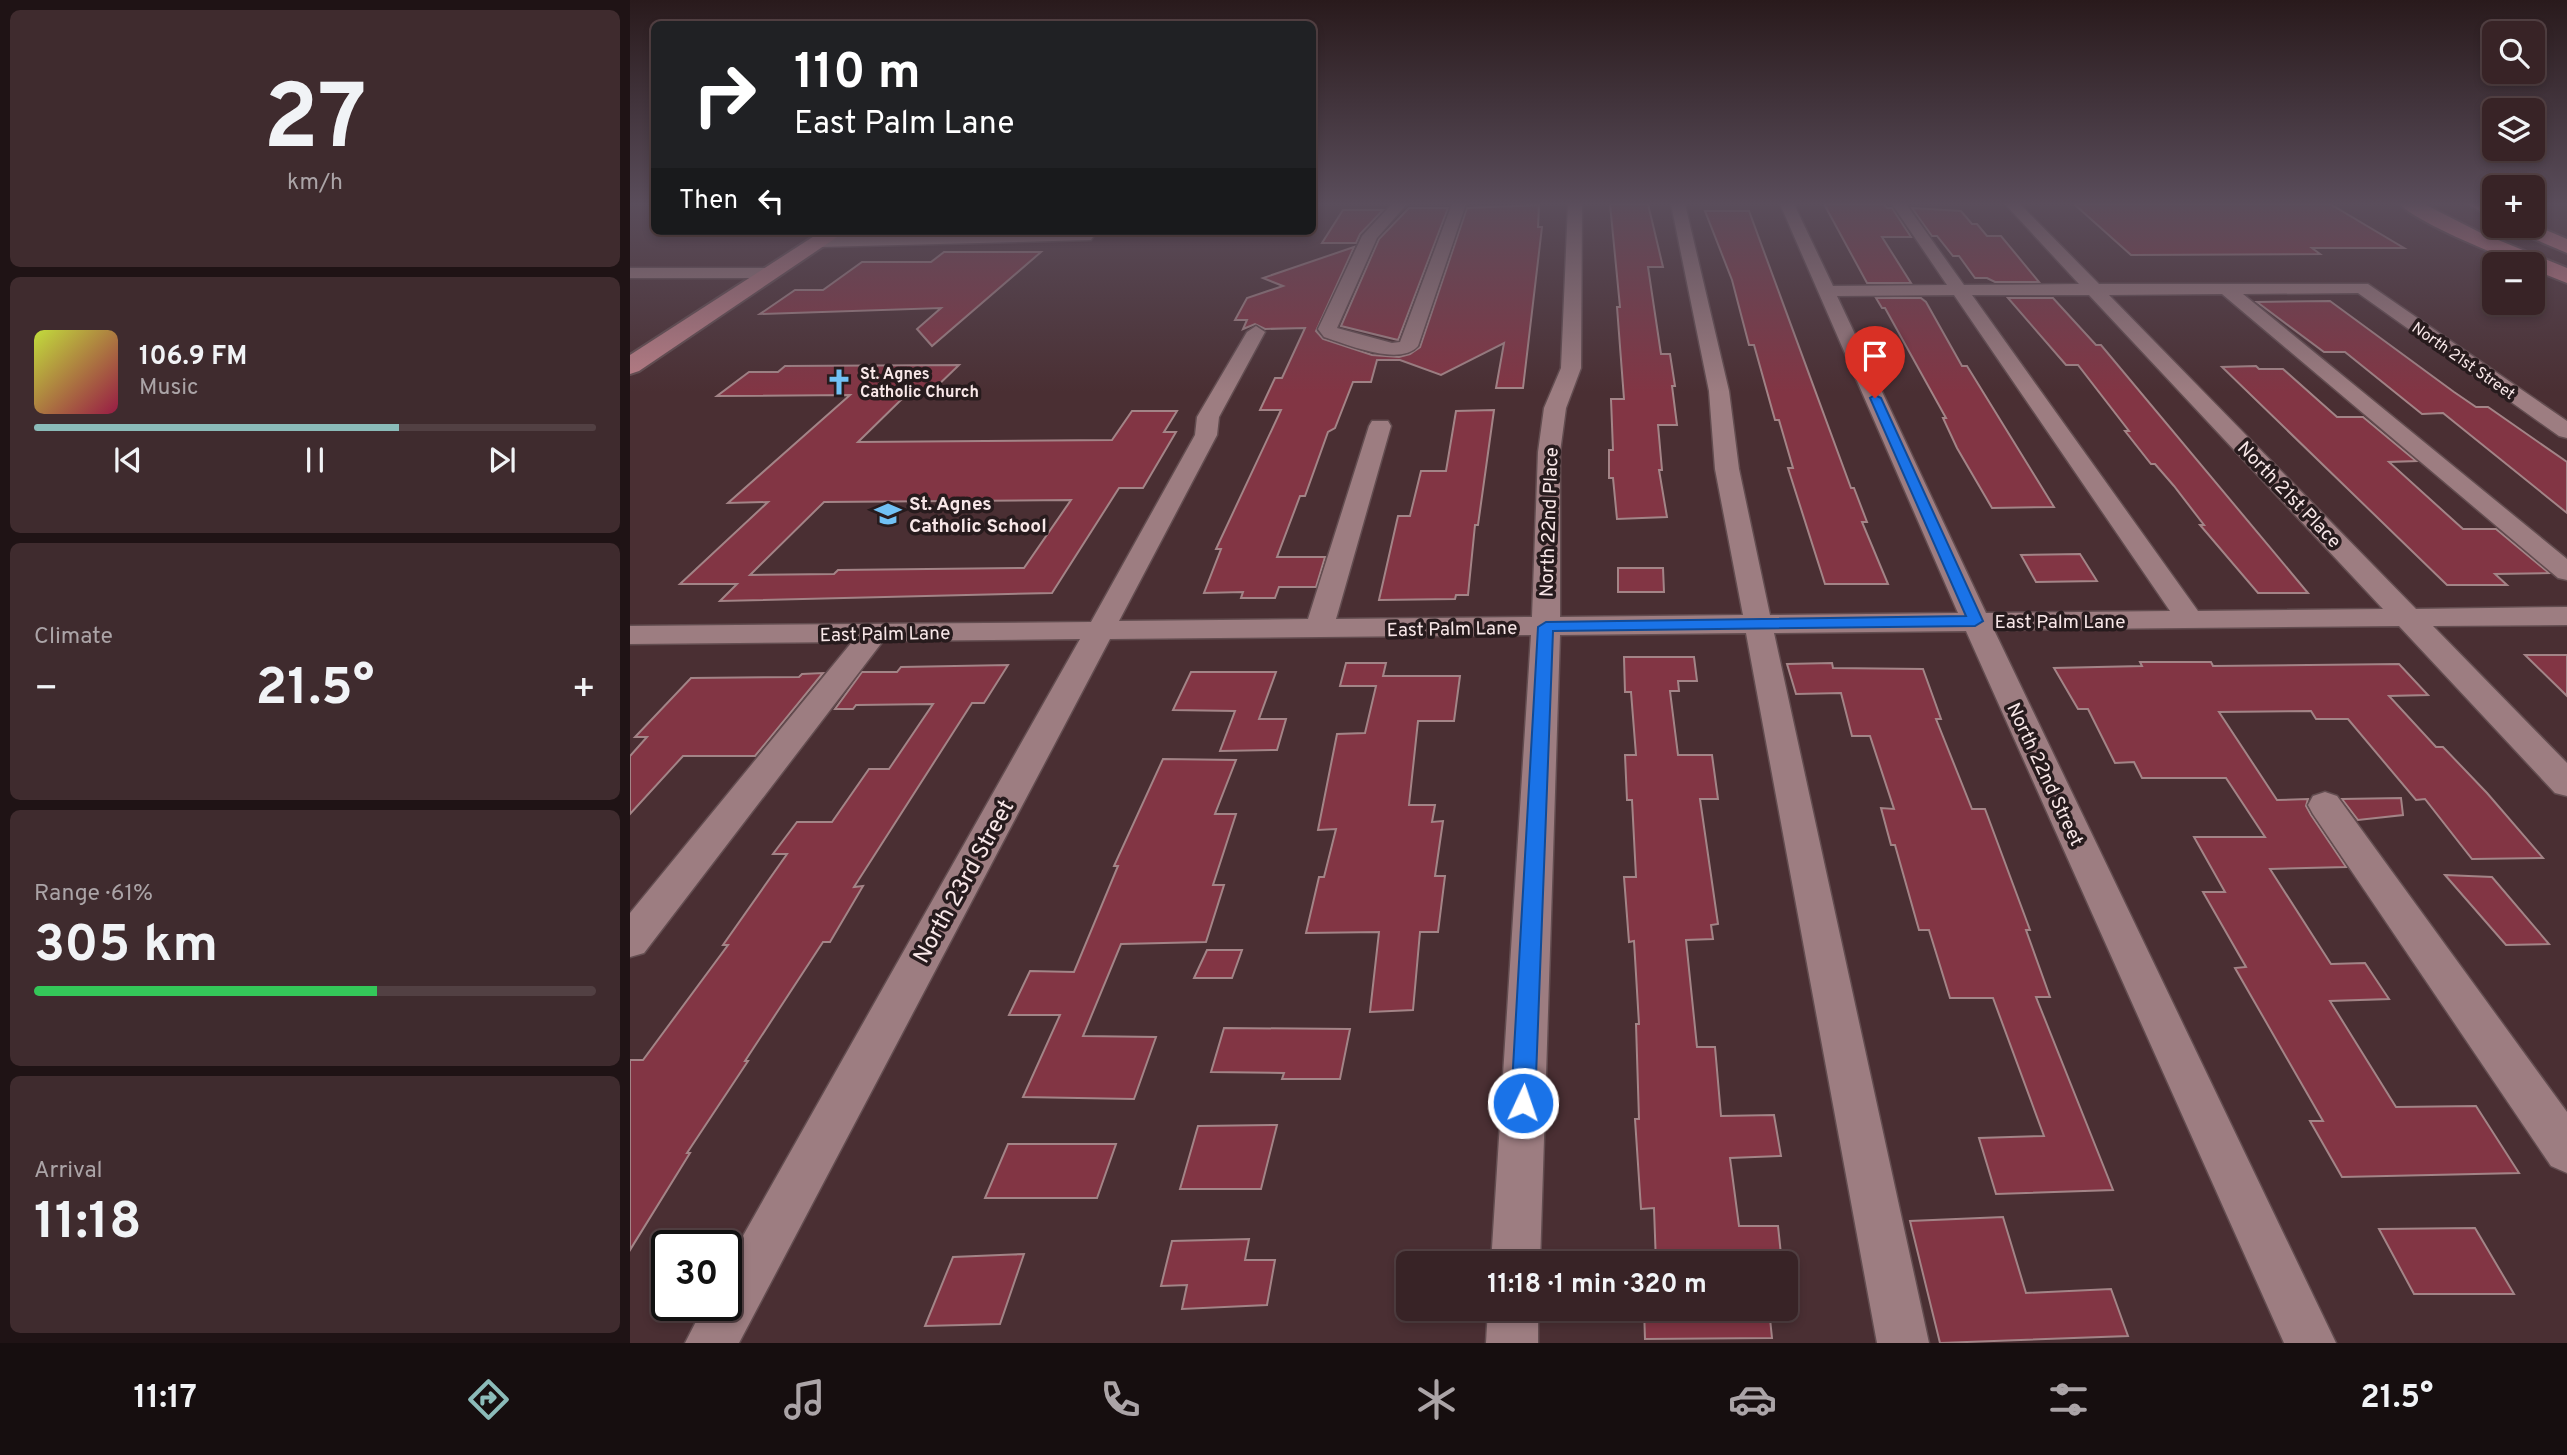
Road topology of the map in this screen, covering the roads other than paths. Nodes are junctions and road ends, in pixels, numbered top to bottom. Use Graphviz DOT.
graph roads {
  1 [pos="781,267"];
  2 [pos="1356,267"];
  3 [pos="1436,267"];
  4 [pos="1574,267"];
  5 [pos="1692,267"];
  6 [pos="1814,267"];
  7 [pos="1943,267"];
  8 [pos="2072,267"];
  9 [pos="2545,267"];
  10 [pos="773,272"];
  11 [pos="630,273"];
  12 [pos="2567,276"];
  13 [pos="2225,288"];
  14 [pos="1960,290"];
  15 [pos="2095,290"];
  16 [pos="1825,291"];
  17 [pos="1256,332"];
  18 [pos="630,366"];
  19 [pos="2539,412"];
  20 [pos="2567,412"];
  21 [pos="1380,426"];
  22 [pos="2567,431"];
  23 [pos="2567,572"];
  24 [pos="2567,616"];
  25 [pos="2407,618"];
  26 [pos="1975,621"];
  27 [pos="2191,621"];
  28 [pos="1759,625"];
  29 [pos="1546,627"];
  30 [pos="1319,629"];
  31 [pos="1100,630"];
  32 [pos="874,634"];
  33 [pos="643,635"];
  34 [pos="630,659"];
  35 [pos="2567,784"];
  36 [pos="2325,805"];
  37 [pos="630,941"];
  38 [pos="2567,1150"];
  39 [pos="1516,1251"];
  40 [pos="1512,1321"];
  41 [pos="710,1343"];
  42 [pos="1511,1343"];
  43 [pos="1903,1343"];
  44 [pos="2310,1343"];
  1 -- 10 [label="main road"];
  2 -- 3 [label="street"];
  4 -- 29 [label="street, North 22nd Place"];
  5 -- 28 [label="street"];
  6 -- 16 [label="street, North 22nd Street"];
  7 -- 14 [label="street"];
  8 -- 15 [label="street, North 21st Place"];
  9 -- 12 [label="highway"];
  10 -- 11 [label="street"];
  10 -- 18 [label="main road"];
  13 -- 15 [label="street"];
  13 -- 19 [label="street, North 21st Street"];
  13 -- 23 [label="street"];
  14 -- 15 [label="street"];
  14 -- 16 [label="street"];
  14 -- 27 [label="street"];
  15 -- 25 [label="street, North 21st Place"];
  16 -- 26 [label="street, North 22nd Street"];
  17 -- 31 [label="street, North 23rd Street"];
  19 -- 20 [label="street"];
  19 -- 22 [label="street, North 21st Street"];
  21 -- 30 [label="street"];
  24 -- 25 [label="street, East Palm Lane"];
  25 -- 27 [label="street, East Palm Lane"];
  25 -- 35 [label="street, North 21st Place"];
  26 -- 27 [label="street, East Palm Lane"];
  26 -- 28 [label="street, East Palm Lane"];
  26 -- 44 [label="street, North 22nd Street"];
  28 -- 29 [label="street, East Palm Lane"];
  28 -- 43 [label="street"];
  29 -- 30 [label="street, East Palm Lane"];
  29 -- 39 [label="street, North 22nd Place"];
  30 -- 31 [label="street, East Palm Lane"];
  31 -- 32 [label="street, East Palm Lane"];
  31 -- 41 [label="street, North 23rd Street"];
  32 -- 33 [label="street, East Palm Lane"];
  32 -- 37 [label="street"];
  33 -- 34 [label="street"];
  36 -- 38 [label="street"];
  40 -- 42 [label="street"];
}
